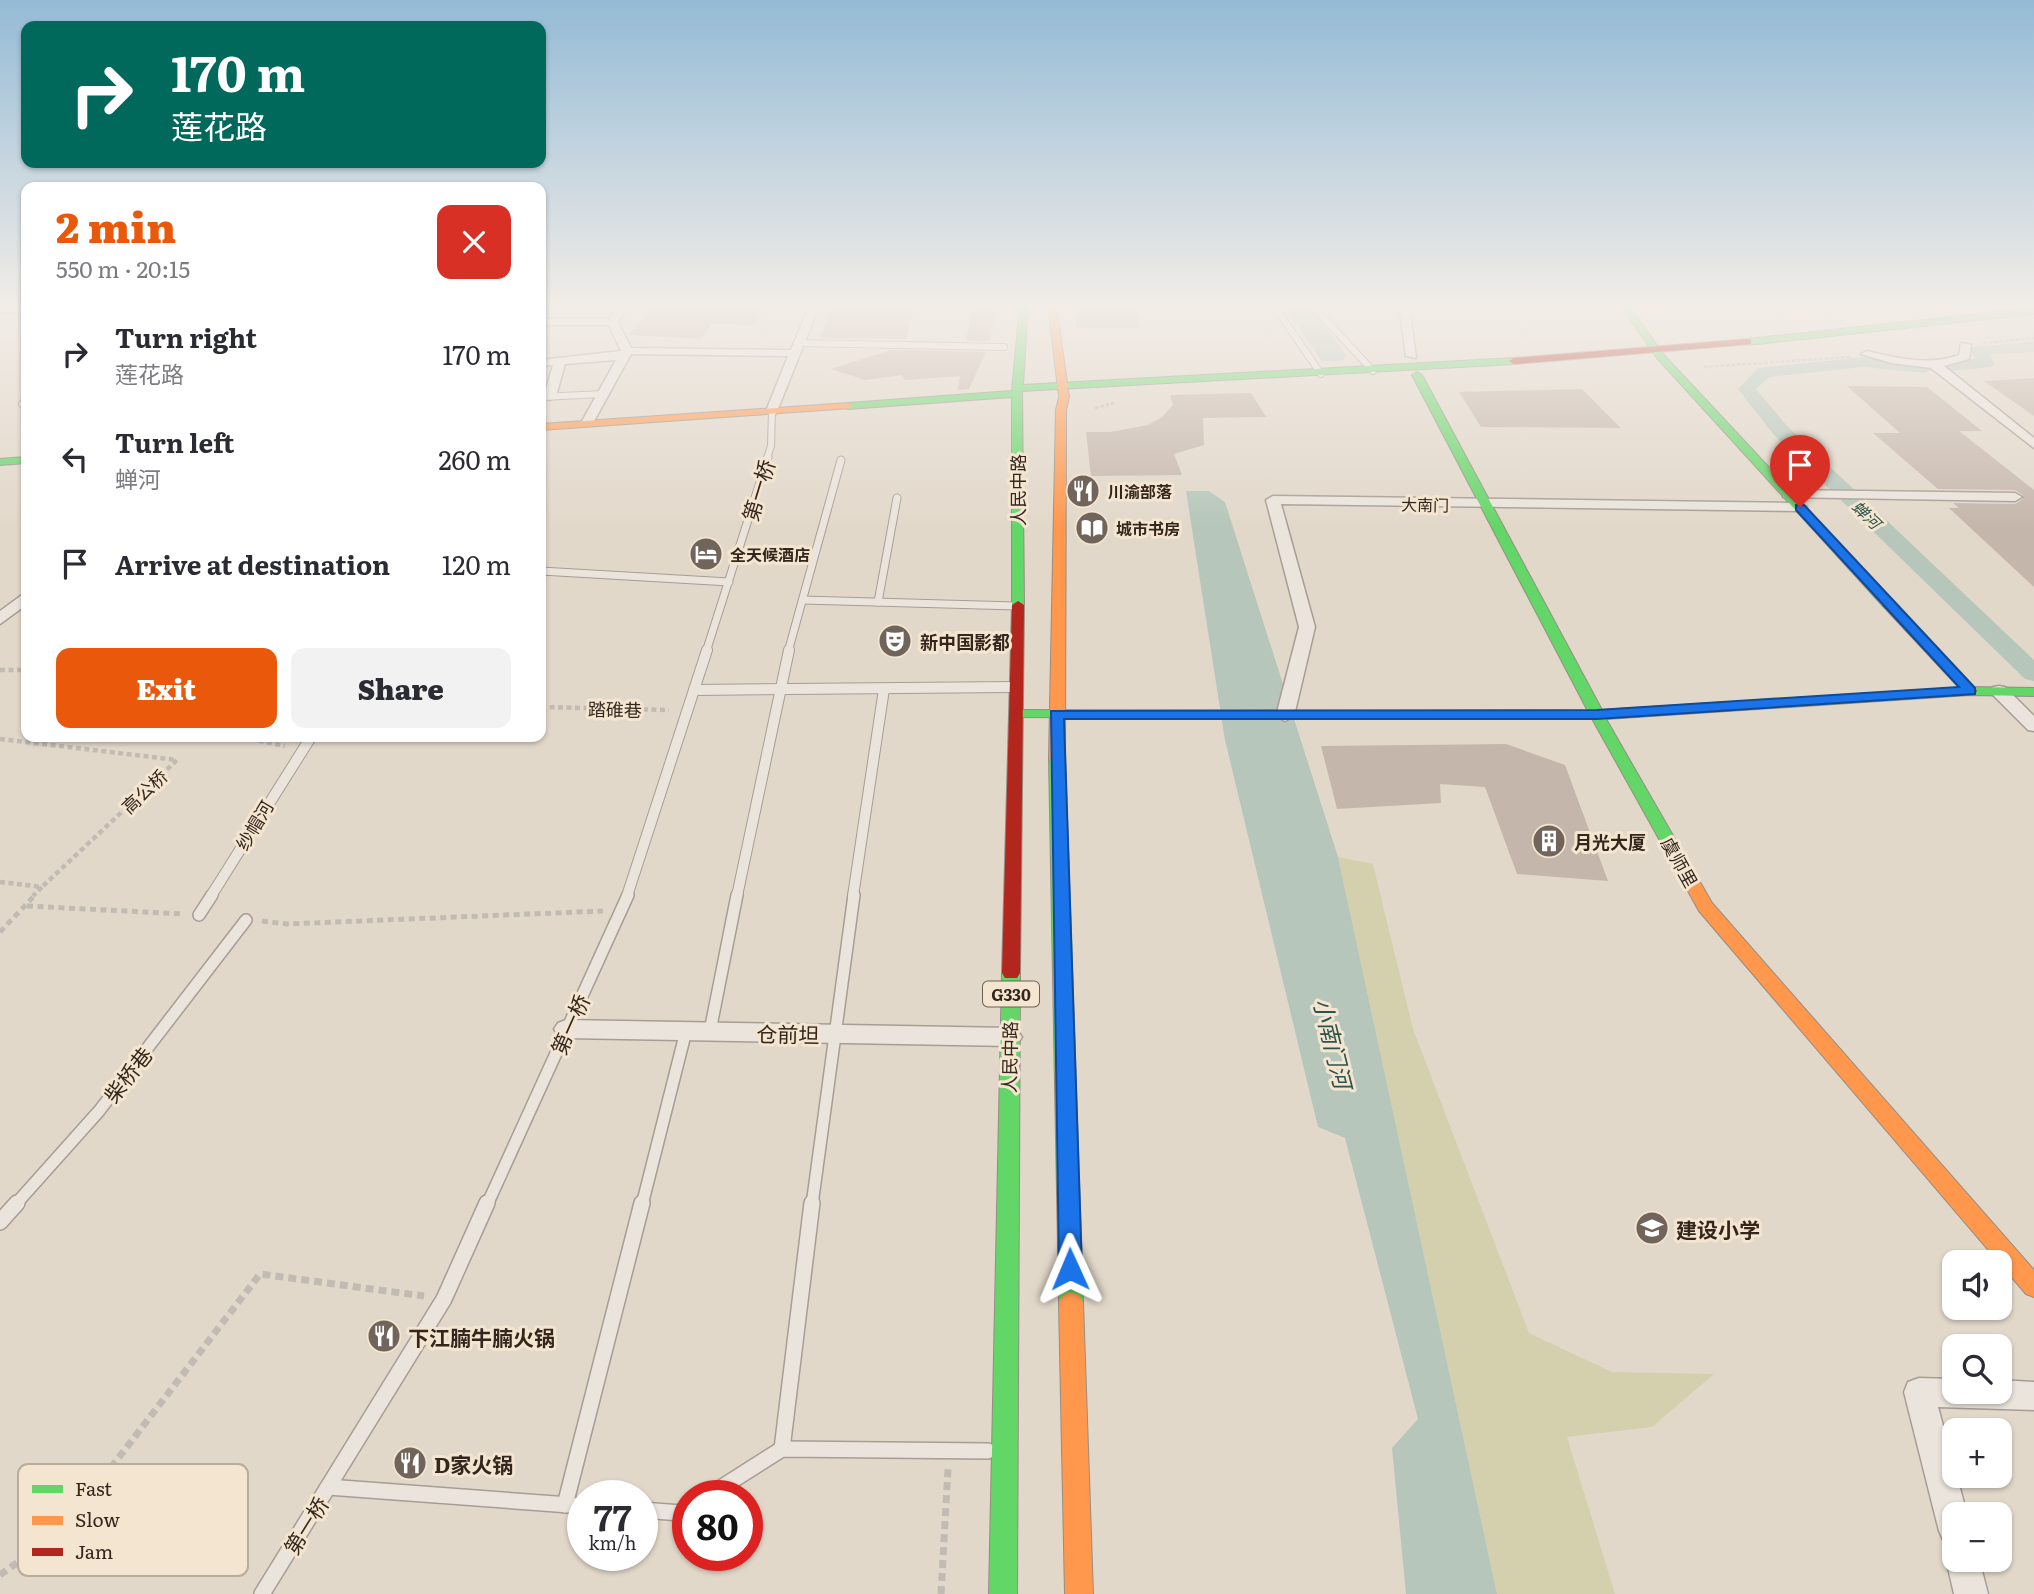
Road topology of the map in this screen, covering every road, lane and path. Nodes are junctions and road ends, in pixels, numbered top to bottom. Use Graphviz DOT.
graph roads {
  1 [pos="613,378"];
  2 [pos="785,378"];
  3 [pos="1018,378"];
  4 [pos="1061,378"];
  5 [pos="1301,378"];
  6 [pos="1419,378"];
  7 [pos="1681,378"];
  8 [pos="1952,378"];
  9 [pos="1063,392"];
  10 [pos="604,394"];
  11 [pos="1017,394"];
  12 [pos="546,396"];
  13 [pos="772,411"];
  14 [pos="587,424"];
  15 [pos="546,427"];
  16 [pos="2034,444"];
  17 [pos="21,460"];
  18 [pos="841,460"];
  19 [pos="0,462"];
  20 [pos="1788,494"];
  21 [pos="2015,497"];
  22 [pos="897,498"];
  23 [pos="1486,505"];
  24 [pos="1800,507"];
  25 [pos="546,571"];
  26 [pos="729,582"];
  27 [pos="803,600"];
  28 [pos="21,601"];
  29 [pos="878,602"];
  30 [pos="1018,606"];
  31 [pos="0,619"];
  32 [pos="0,670"];
  33 [pos="21,670"];
  34 [pos="1018,687"];
  35 [pos="884,689"];
  36 [pos="694,690"];
  37 [pos="778,690"];
  38 [pos="1970,691"];
  39 [pos="1999,691"];
  40 [pos="2031,692"];
  41 [pos="546,707"];
  42 [pos="690,710"];
  43 [pos="1018,714"];
  44 [pos="1056,715"];
  45 [pos="1597,715"];
  46 [pos="1286,716"];
  47 [pos="2034,726"];
  48 [pos="0,739"];
  49 [pos="21,741"];
  50 [pos="25,742"];
  51 [pos="267,742"];
  52 [pos="307,742"];
  53 [pos="302,749"];
  54 [pos="0,882"];
  55 [pos="42,887"];
  56 [pos="27,906"];
  57 [pos="620,911"];
  58 [pos="199,915"];
  59 [pos="246,920"];
  60 [pos="0,932"];
  61 [pos="566,1029"];
  62 [pos="686,1031"];
  63 [pos="710,1031"];
  64 [pos="833,1034"];
  65 [pos="1010,1037"];
  66 [pos="0,1222"];
  67 [pos="2034,1287"];
  68 [pos="444,1299"];
  69 [pos="2034,1396"];
  70 [pos="782,1449"];
  71 [pos="948,1451"];
  72 [pos="1005,1451"];
  73 [pos="114,1464"];
  74 [pos="733,1480"];
  75 [pos="328,1487"];
  76 [pos="1947,1502"];
  77 [pos="565,1505"];
  78 [pos="18,1562"];
  79 [pos="1965,1572"];
  80 [pos="0,1575"];
  81 [pos="262,1594"];
  82 [pos="941,1594"];
  83 [pos="1003,1594"];
  84 [pos="1079,1594"];
  85 [pos="1971,1594"];
  1 -- 10 [label="street"];
  2 -- 13 [label="street"];
  3 -- 11 [label="main road, G330"];
  4 -- 9 [label="main road, G330"];
  5 -- 9 [label="main road"];
  6 -- 23 [label="main road, 虞师里"];
  7 -- 20 [label="main road"];
  8 -- 16 [label="street"];
  9 -- 11 [label="main road"];
  9 -- 44 [label="main road, G330"];
  10 -- 12 [label="lane"];
  10 -- 14 [label="street"];
  11 -- 13 [label="main road"];
  11 -- 30 [label="main road, 人民中路 / G330"];
  13 -- 14 [label="main road"];
  13 -- 26 [label="lane, 第一桥"];
  14 -- 15 [label="main road"];
  17 -- 19 [label="main road"];
  18 -- 27 [label="lane"];
  20 -- 21 [label="street"];
  20 -- 24 [label="main road"];
  22 -- 29 [label="lane"];
  23 -- 24 [label="street, 大南门"];
  23 -- 45 [label="main road, 虞师里"];
  23 -- 46 [label="street, 大南门"];
  24 -- 38 [label="main road"];
  25 -- 26 [label="lane"];
  26 -- 36 [label="lane, 第一桥"];
  27 -- 29 [label="lane"];
  27 -- 37 [label="lane"];
  28 -- 31 [label="street"];
  29 -- 30 [label="lane"];
  30 -- 34 [label="main road, 人民中路 / G330"];
  32 -- 33 [label="path"];
  34 -- 35 [label="lane"];
  34 -- 43 [label="main road, 人民中路 / G330"];
  35 -- 37 [label="lane"];
  35 -- 64 [label="lane"];
  36 -- 37 [label="lane"];
  36 -- 42 [label="lane, 第一桥"];
  37 -- 63 [label="lane"];
  38 -- 39 [label="main road"];
  38 -- 45 [label="main road"];
  39 -- 40 [label="main road"];
  39 -- 47 [label="street"];
  41 -- 42 [label="path, 踏碓巷"];
  42 -- 57 [label="lane, 第一桥"];
  43 -- 44 [label="main road"];
  43 -- 65 [label="main road, 人民中路 / G330"];
  44 -- 46 [label="main road"];
  44 -- 84 [label="main road, G330"];
  45 -- 46 [label="main road"];
  45 -- 67 [label="main road, 虞师里"];
  48 -- 49 [label="path, 高公桥"];
  50 -- 55 [label="path, 高公桥"];
  51 -- 53 [label="path"];
  52 -- 53 [label="lane, 纱帽河"];
  53 -- 58 [label="lane, 纱帽河"];
  54 -- 55 [label="path"];
  55 -- 56 [label="path, 高公桥"];
  56 -- 58 [label="path"];
  56 -- 60 [label="path, 高公桥"];
  57 -- 59 [label="path"];
  57 -- 61 [label="lane, 第一桥"];
  59 -- 66 [label="lane, 柴桥巷"];
  61 -- 62 [label="street, 仓前坦"];
  61 -- 68 [label="lane, 第一桥"];
  62 -- 63 [label="street, 仓前坦"];
  62 -- 77 [label="lane"];
  63 -- 64 [label="street, 仓前坦"];
  64 -- 65 [label="street, 仓前坦"];
  64 -- 70 [label="lane"];
  65 -- 72 [label="main road, 人民中路 / G330"];
  68 -- 73 [label="path"];
  68 -- 75 [label="lane, 第一桥"];
  69 -- 76 [label="street"];
  70 -- 71 [label="lane"];
  70 -- 74 [label="lane"];
  71 -- 72 [label="lane"];
  71 -- 82 [label="path"];
  72 -- 83 [label="main road, 人民中路 / G330"];
  75 -- 77 [label="lane"];
  75 -- 81 [label="lane, 第一桥"];
  78 -- 80 [label="path"];
  79 -- 85 [label="street"];
}
